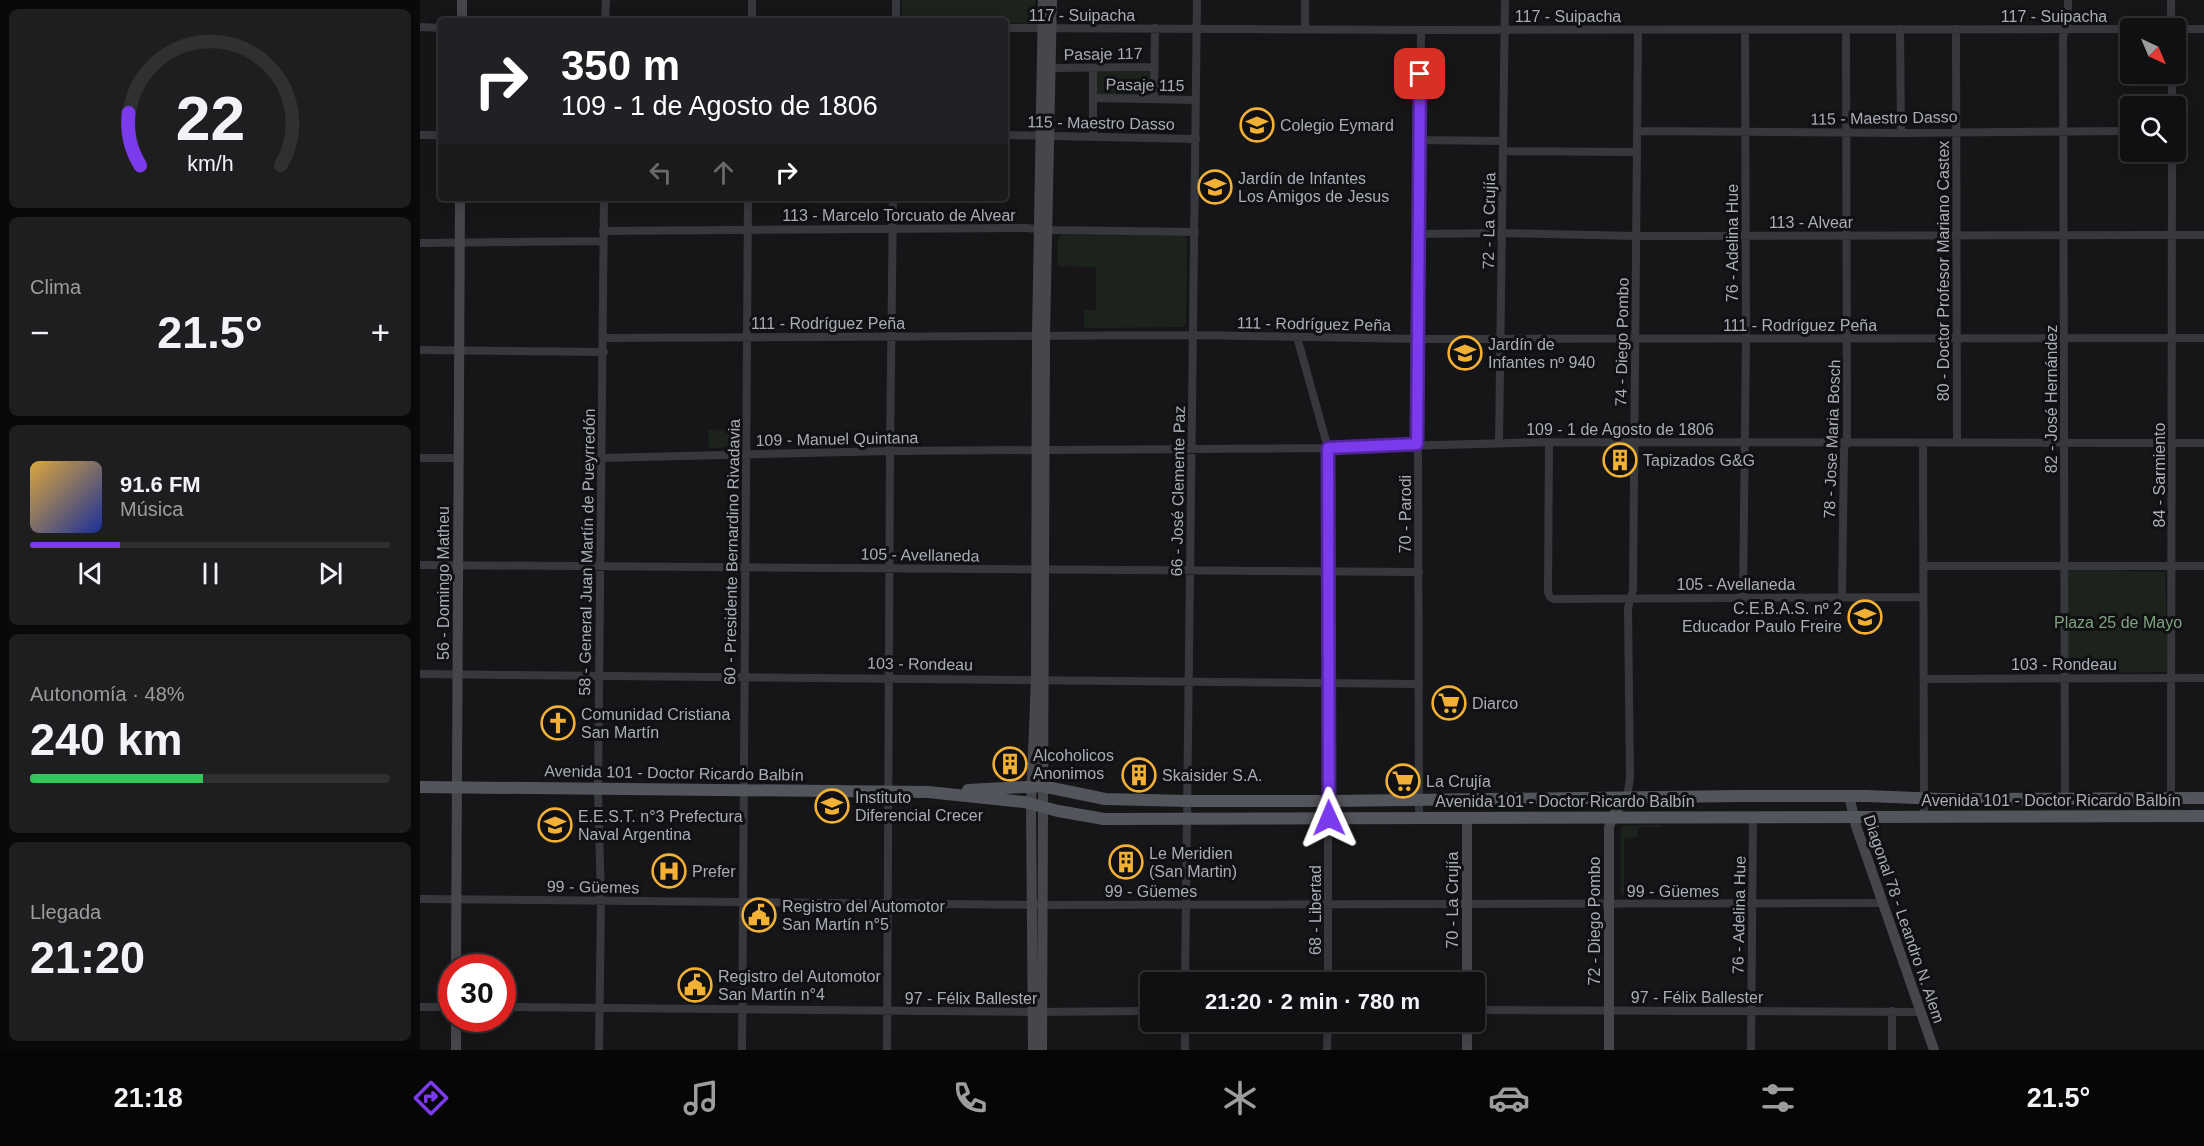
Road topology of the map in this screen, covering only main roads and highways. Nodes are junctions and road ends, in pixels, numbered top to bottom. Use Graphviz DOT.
graph roads {
  1 [pos="420,787"];
  2 [pos="928,792"];
  3 [pos="2204,798"];
  4 [pos="2204,816"];
  1 -- 2 [label="main road, Avenida 101 - Doctor Ricardo Balbín"];
  2 -- 3 [label="main road, Avenida 101 - Doctor Ricardo Balbín"];
  2 -- 4 [label="main road, Avenida 101 - Doctor Ricardo Balbín"];
}
